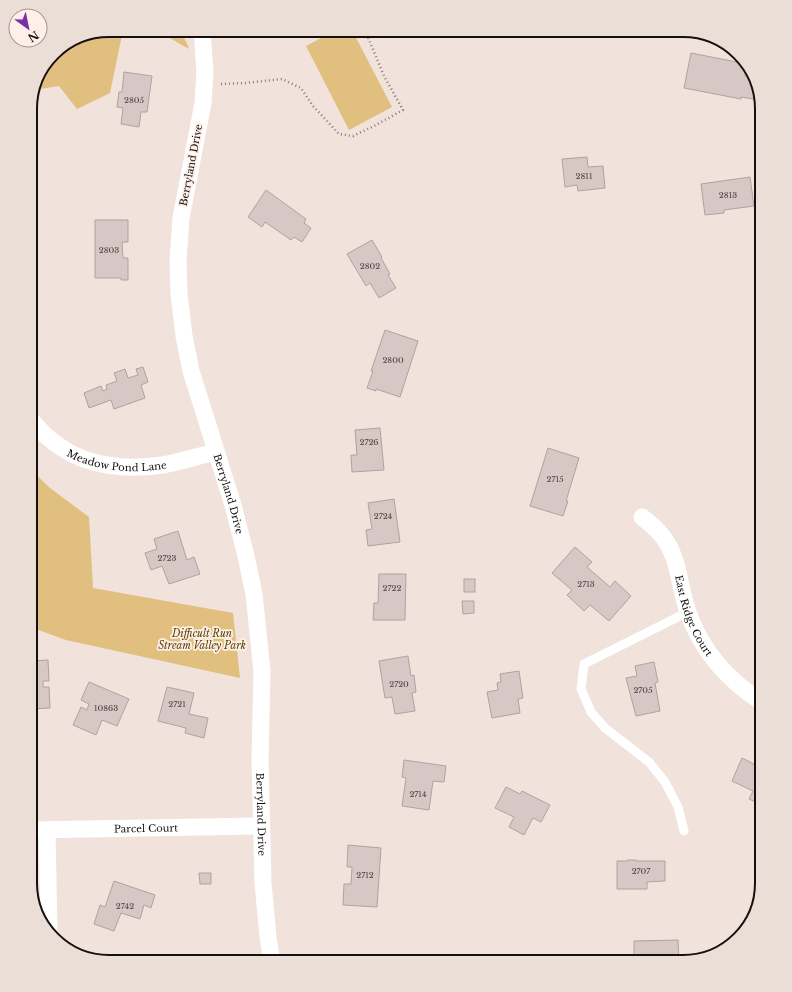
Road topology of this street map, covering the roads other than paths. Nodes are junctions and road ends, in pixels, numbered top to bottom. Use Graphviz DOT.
graph roads {
  1 [pos="202,37"];
  2 [pos="37,427"];
  3 [pos="215,452"];
  4 [pos="642,517"];
  5 [pos="688,612"];
  6 [pos="755,698"];
  7 [pos="261,826"];
  8 [pos="37,830"];
  9 [pos="47,830"];
  10 [pos="684,831"];
  11 [pos="49,923"];
  12 [pos="271,955"];
  1 -- 3 [label="street, Berryland Drive"];
  2 -- 3 [label="street, Meadow Pond Lane"];
  3 -- 7 [label="street, Berryland Drive"];
  4 -- 5 [label="street, East Ridge Court"];
  5 -- 6 [label="street, East Ridge Court"];
  5 -- 10 [label="lane"];
  7 -- 9 [label="street, Parcel Court"];
  7 -- 12 [label="street, Berryland Drive"];
  8 -- 9 [label="street, Parcel Court"];
  9 -- 11 [label="street"];
}
